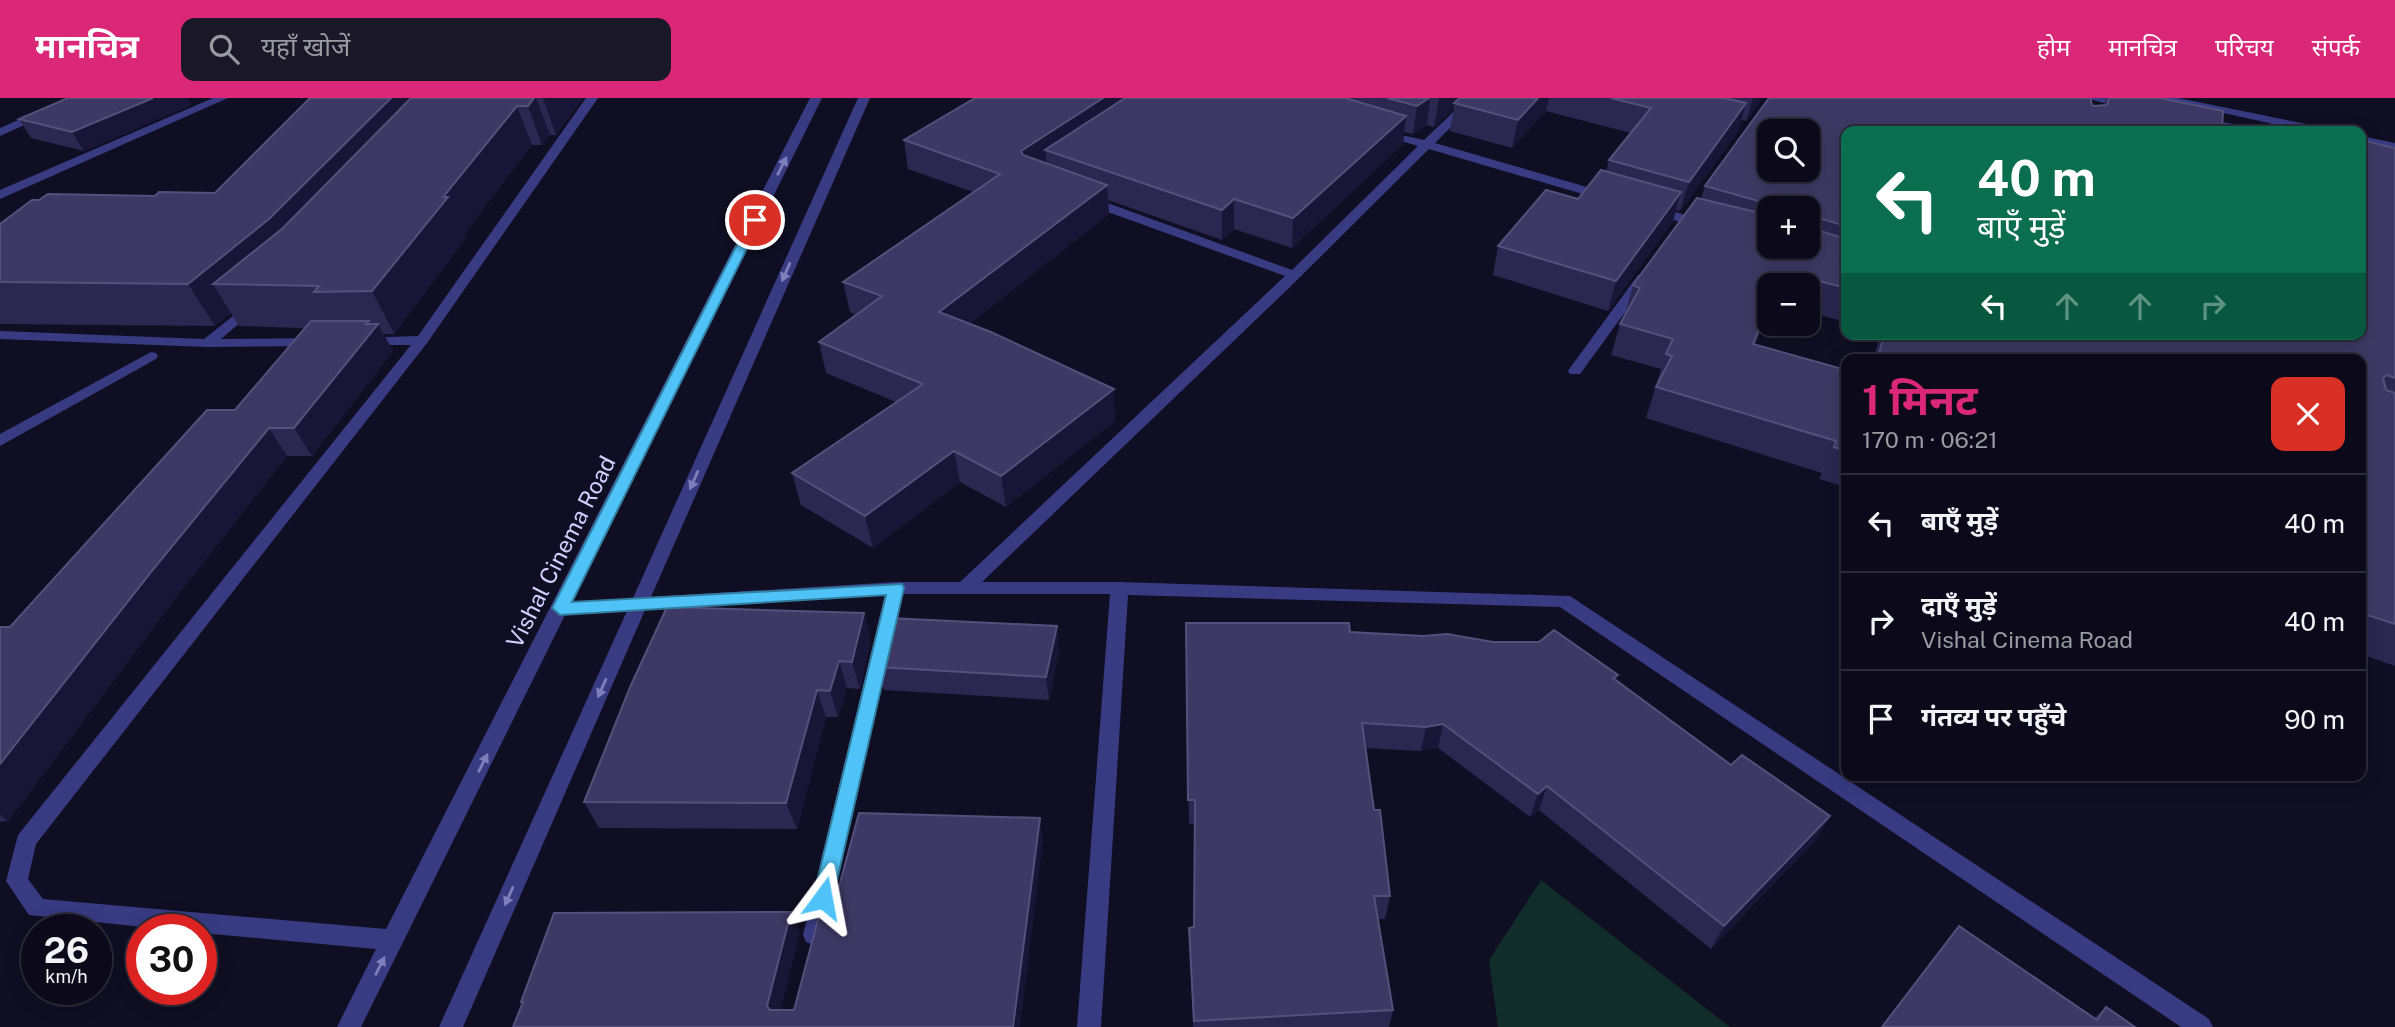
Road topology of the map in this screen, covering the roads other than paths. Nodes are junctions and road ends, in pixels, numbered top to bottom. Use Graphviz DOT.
graph roads {
  1 [pos="78,98"];
  2 [pos="222,98"];
  3 [pos="592,98"];
  4 [pos="816,98"];
  5 [pos="864,98"];
  6 [pos="1474,98"];
  7 [pos="2162,98"];
  8 [pos="2092,102"];
  9 [pos="2146,109"];
  10 [pos="2185,118"];
  11 [pos="2226,126"];
  12 [pos="2297,126"];
  13 [pos="1364,127"];
  14 [pos="0,132"];
  15 [pos="2366,141"];
  16 [pos="1426,145"];
  17 [pos="2395,147"];
  18 [pos="0,195"];
  19 [pos="1073,195"];
  20 [pos="1721,230"];
  21 [pos="1654,263"];
  22 [pos="1294,275"];
  23 [pos="258,300"];
  24 [pos="0,335"];
  25 [pos="422,340"];
  26 [pos="355,341"];
  27 [pos="328,342"];
  28 [pos="207,343"];
  29 [pos="151,356"];
  30 [pos="1575,372"];
  31 [pos="0,441"];
  32 [pos="896,588"];
  33 [pos="964,588"];
  34 [pos="1119,588"];
  35 [pos="639,604"];
  36 [pos="560,608"];
  37 [pos="394,940"];
  38 [pos="808,961"];
  39 [pos="349,1027"];
  40 [pos="451,1027"];
  41 [pos="1089,1027"];
  42 [pos="2201,1027"];
  1 -- 14 [label="street"];
  2 -- 18 [label="street"];
  3 -- 25 [label="street"];
  36 -- 4 [label="street, Vishal Cinema Road, one-way"];
  5 -- 35 [label="street, one-way"];
  6 -- 16 [label="street"];
  7 -- 12 [label="street"];
  8 -- 9 [label="street"];
  10 -- 11 [label="street"];
  13 -- 16 [label="street"];
  15 -- 17 [label="street"];
  16 -- 20 [label="street"];
  16 -- 22 [label="street"];
  19 -- 22 [label="street"];
  21 -- 30 [label="street"];
  22 -- 33 [label="street"];
  23 -- 28 [label="street"];
  24 -- 28 [label="street"];
  25 -- 26 [label="street"];
  25 -- 37 [label="street"];
  27 -- 28 [label="street"];
  29 -- 31 [label="street"];
  32 -- 33 [label="street"];
  32 -- 35 [label="street"];
  32 -- 38 [label="street"];
  33 -- 34 [label="street"];
  34 -- 41 [label="street"];
  34 -- 42 [label="street"];
  35 -- 36 [label="street"];
  35 -- 40 [label="street, one-way"];
  37 -- 36 [label="street, Vishal Cinema Road, one-way"];
  39 -- 37 [label="street, Vishal Cinema Road, one-way"];
}
